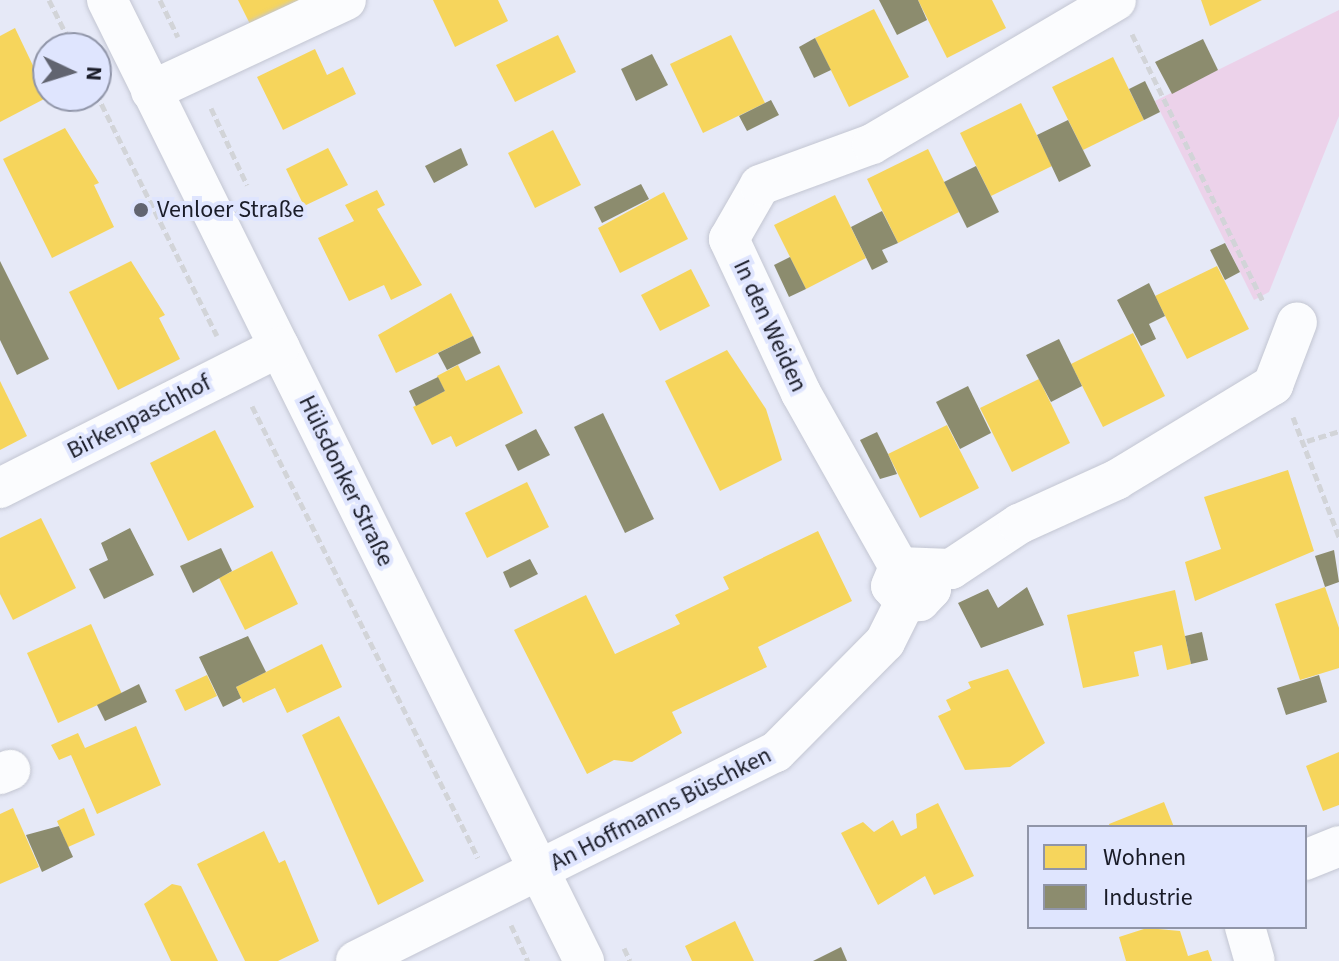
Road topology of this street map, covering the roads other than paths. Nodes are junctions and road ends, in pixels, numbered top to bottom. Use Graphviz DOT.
graph roads {
  1 [pos="107,0"];
  2 [pos="346,0"];
  3 [pos="1116,0"];
  4 [pos="151,91"];
  5 [pos="1281,316"];
  6 [pos="279,347"];
  7 [pos="0,488"];
  8 [pos="911,581"];
  9 [pos="1339,846"];
  10 [pos="1307,859"];
  11 [pos="540,872"];
  12 [pos="1246,929"];
  13 [pos="356,961"];
  14 [pos="584,961"];
  15 [pos="1255,961"];
  1 -- 4 [label="street, Hülsdonker Straße"];
  2 -- 4 [label="street"];
  3 -- 8 [label="street, In den Weiden"];
  4 -- 6 [label="street, Hülsdonker Straße"];
  5 -- 8 [label="street"];
  6 -- 7 [label="street, Birkenpaschhof"];
  6 -- 11 [label="street, Hülsdonker Straße"];
  8 -- 11 [label="street, An Hoffmanns Büschken"];
  9 -- 10 [label="street"];
  11 -- 13 [label="street, An Hoffmanns Büschken"];
  11 -- 14 [label="street, Hülsdonker Straße"];
  12 -- 15 [label="street"];
}
